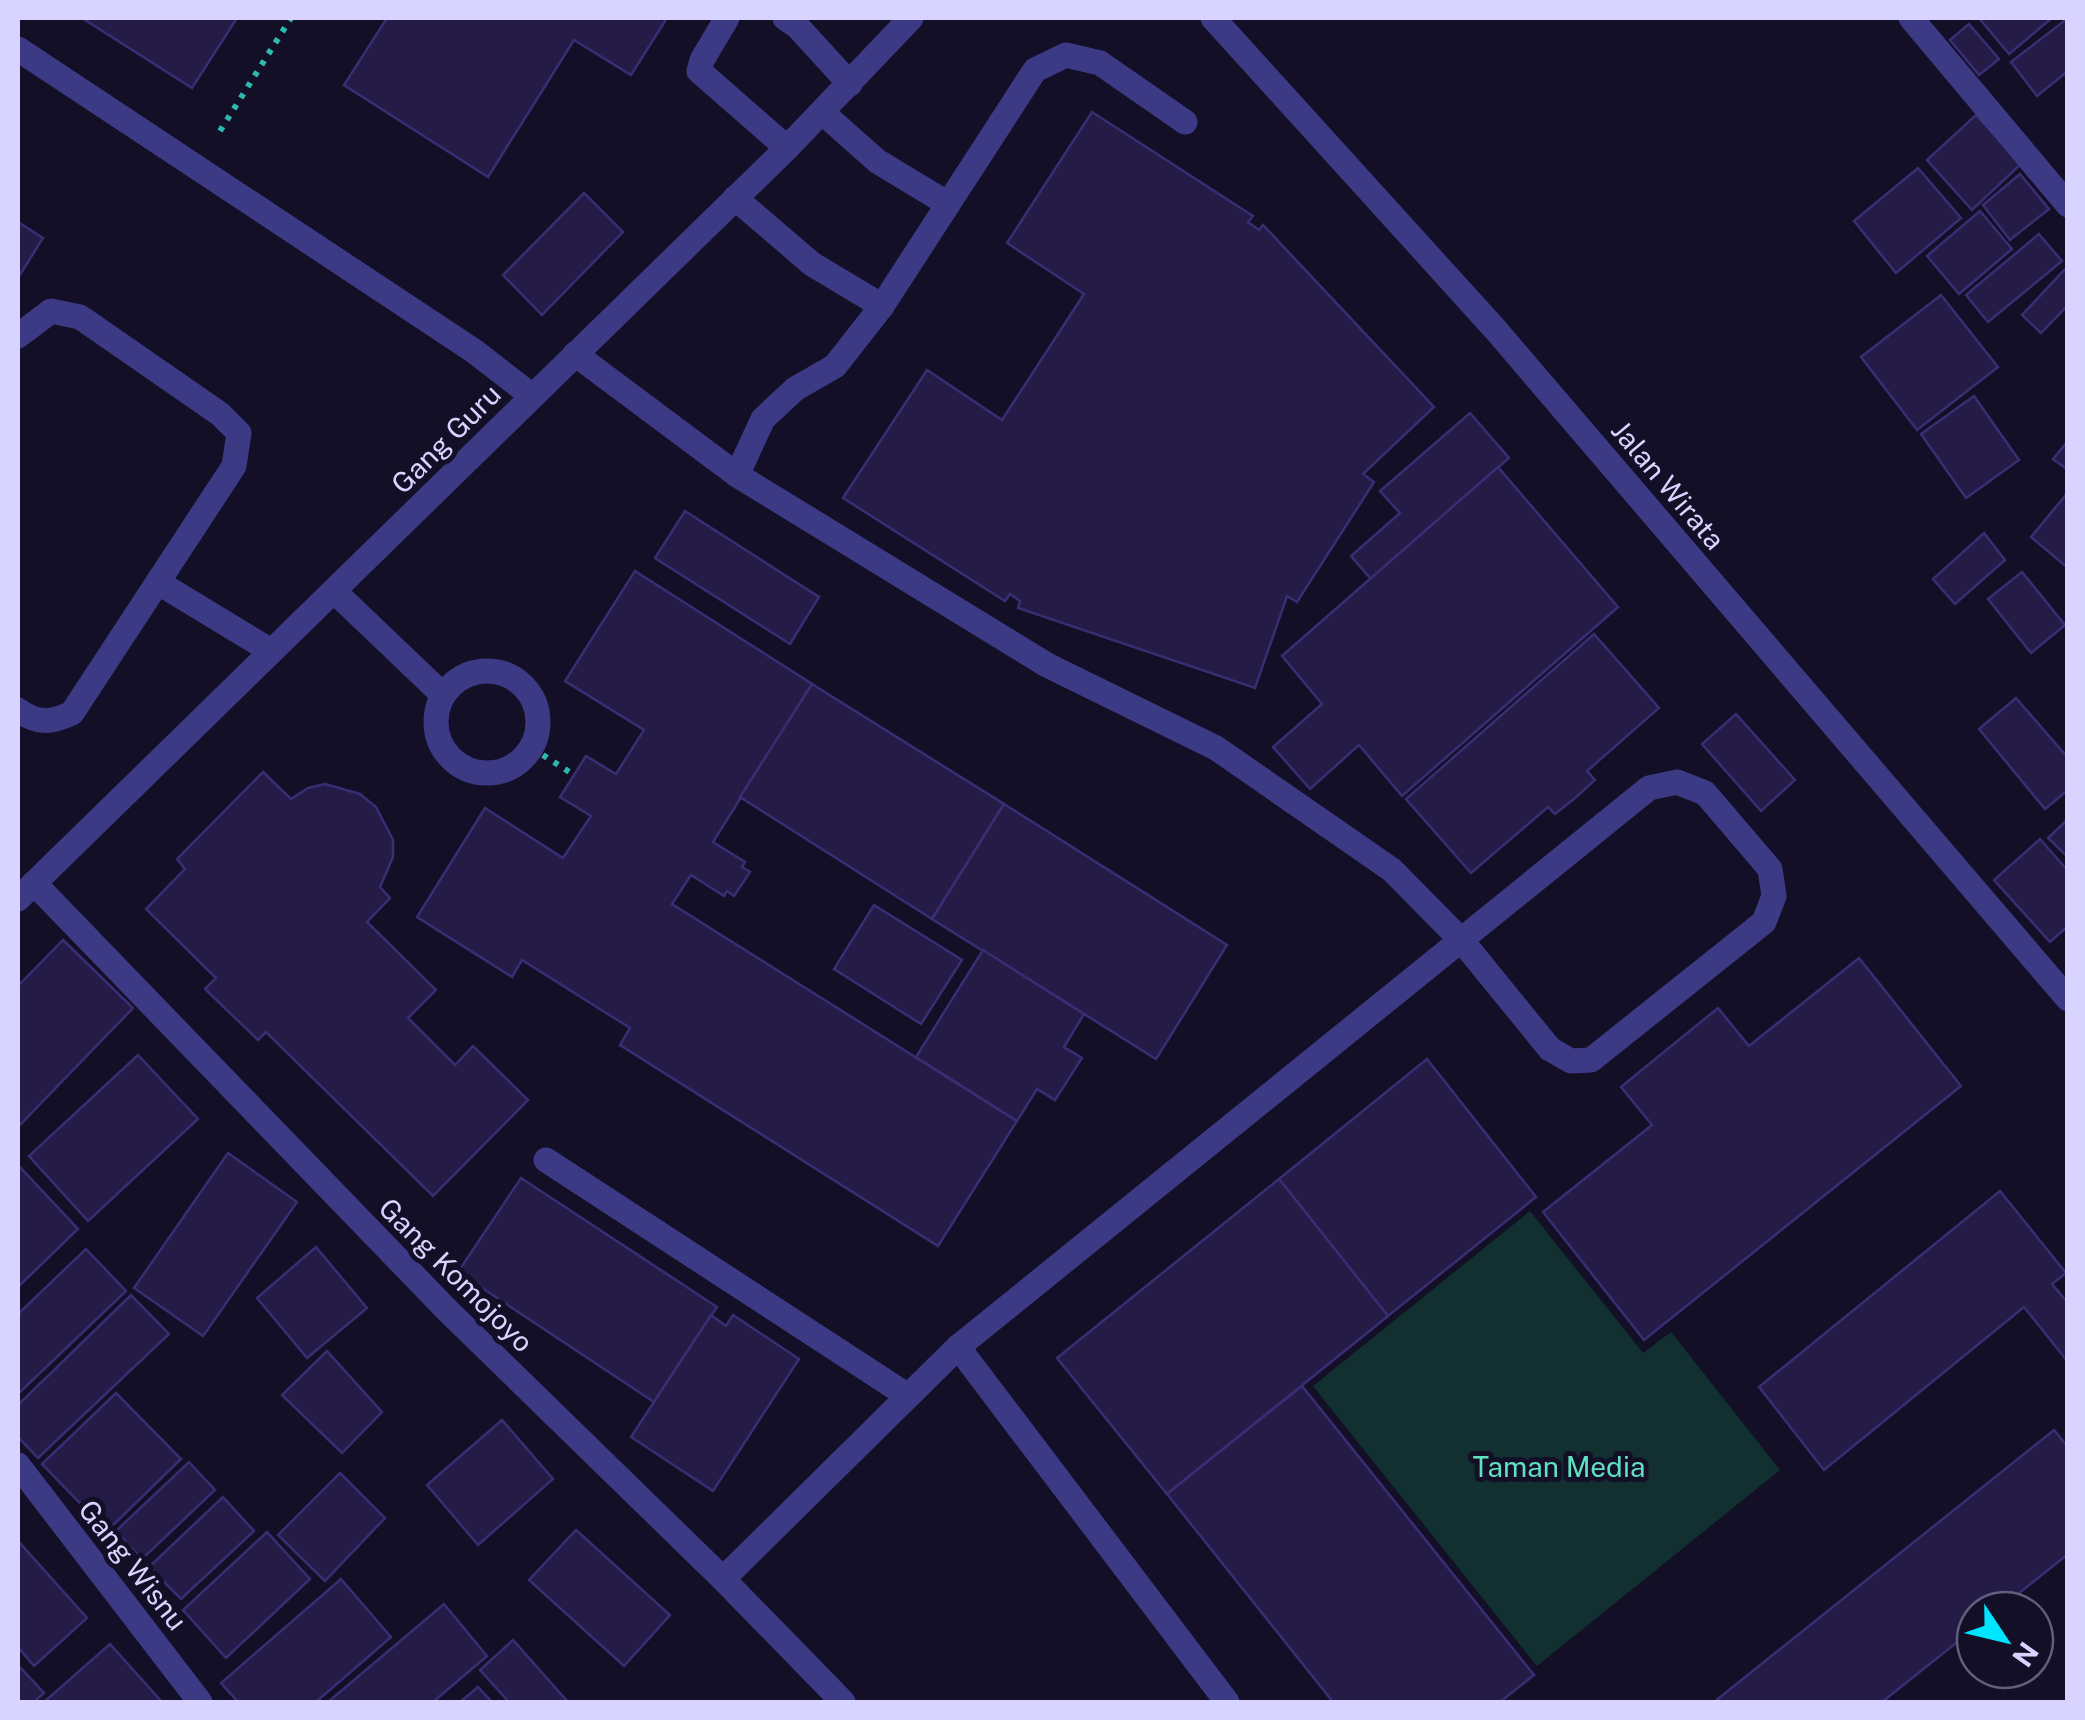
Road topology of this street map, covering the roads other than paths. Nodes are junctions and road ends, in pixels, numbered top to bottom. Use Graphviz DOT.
graph roads {
  1 [pos="727,18"];
  2 [pos="785,18"];
  3 [pos="911,18"];
  4 [pos="1213,18"];
  5 [pos="1910,18"];
  6 [pos="18,49"];
  7 [pos="850,84"];
  8 [pos="822,113"];
  9 [pos="1185,122"];
  10 [pos="787,148"];
  11 [pos="735,198"];
  12 [pos="948,204"];
  13 [pos="2068,205"];
  14 [pos="882,306"];
  15 [pos="18,336"];
  16 [pos="575,354"];
  17 [pos="532,396"];
  18 [pos="737,475"];
  19 [pos="160,582"];
  20 [pos="334,591"];
  21 [pos="271,651"];
  22 [pos="442,695"];
  23 [pos="18,710"];
  24 [pos="26,891"];
  25 [pos="1462,941"];
  26 [pos="2068,999"];
  27 [pos="546,1160"];
  28 [pos="958,1347"];
  29 [pos="908,1396"];
  30 [pos="18,1465"];
  31 [pos="723,1579"];
  32 [pos="200,1702"];
  33 [pos="842,1702"];
  34 [pos="1226,1702"];
  1 -- 10 [label="street"];
  2 -- 7 [label="street"];
  3 -- 7 [label="street, Gang Guru"];
  4 -- 26 [label="street, Jalan Wirata"];
  5 -- 13 [label="street"];
  6 -- 17 [label="street"];
  7 -- 8 [label="street, Gang Guru"];
  8 -- 10 [label="street, Gang Guru"];
  8 -- 12 [label="street"];
  9 -- 12 [label="street"];
  10 -- 11 [label="street, Gang Guru"];
  11 -- 14 [label="street"];
  11 -- 16 [label="street, Gang Guru"];
  12 -- 14 [label="street"];
  14 -- 18 [label="street"];
  15 -- 19 [label="street"];
  16 -- 17 [label="street, Gang Guru"];
  16 -- 18 [label="street"];
  17 -- 20 [label="street, Gang Guru"];
  18 -- 25 [label="street"];
  19 -- 21 [label="street"];
  19 -- 23 [label="street"];
  20 -- 21 [label="street, Gang Guru"];
  20 -- 22 [label="street"];
  21 -- 24 [label="street, Gang Guru"];
  22 -- 22 [label="street"];
  24 -- 31 [label="street, Gang Komojoyo"];
  25 -- 25 [label="street"];
  25 -- 28 [label="street"];
  27 -- 29 [label="street"];
  28 -- 29 [label="street"];
  28 -- 34 [label="street"];
  29 -- 31 [label="street"];
  30 -- 32 [label="street, Gang Wisnu"];
  31 -- 33 [label="street, Gang Komojoyo"];
}
